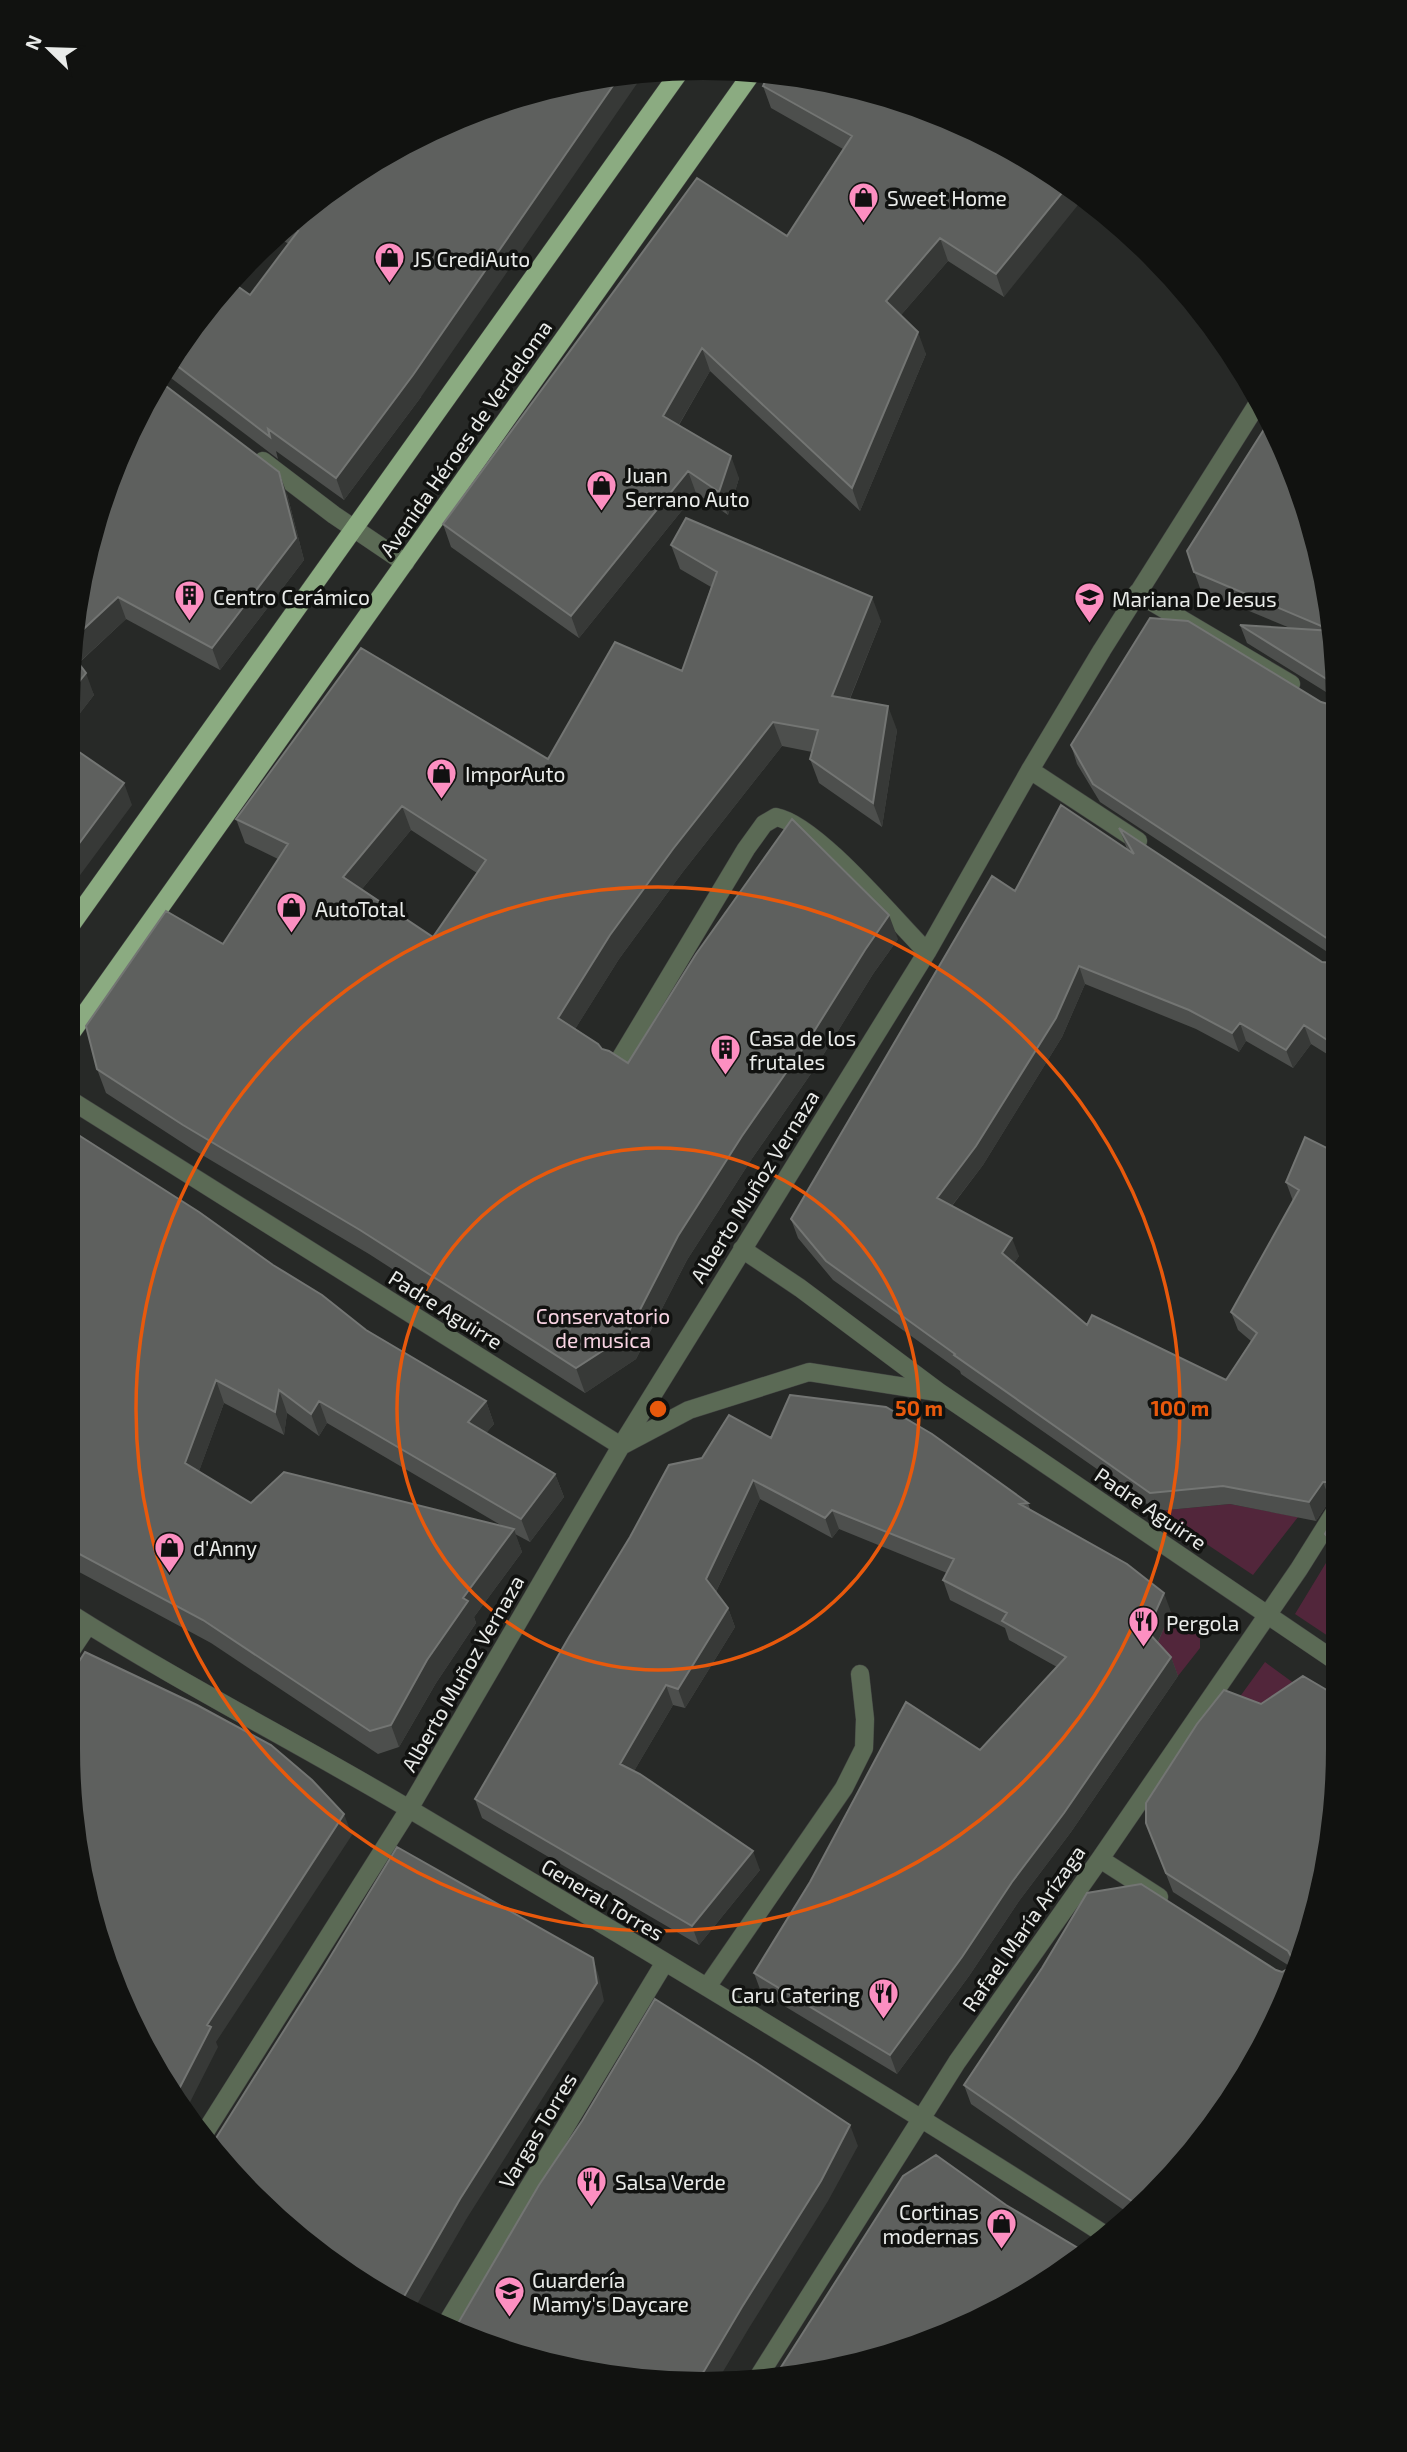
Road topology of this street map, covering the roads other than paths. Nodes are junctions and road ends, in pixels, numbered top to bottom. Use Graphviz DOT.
graph roads {
  1 [pos="673,82"];
  2 [pos="746,82"];
  3 [pos="1253,411"];
  4 [pos="245,448"];
  5 [pos="354,529"];
  6 [pos="405,563"];
  7 [pos="1137,593"];
  8 [pos="1302,691"];
  9 [pos="1030,770"];
  10 [pos="1154,852"];
  11 [pos="80,913"];
  12 [pos="927,952"];
  13 [pos="80,1020"];
  14 [pos="617,1064"];
  15 [pos="80,1106"];
  16 [pos="742,1249"];
  17 [pos="939,1392"];
  18 [pos="621,1446"];
  19 [pos="1326,1525"];
  20 [pos="1267,1615"];
  21 [pos="80,1620"];
  22 [pos="88,1625"];
  23 [pos="80,1637"];
  24 [pos="1326,1655"];
  25 [pos="860,1674"];
  26 [pos="408,1809"];
  27 [pos="1100,1859"];
  28 [pos="1178,1909"];
  29 [pos="665,1962"];
  30 [pos="707,1987"];
  31 [pos="922,2118"];
  32 [pos="208,2127"];
  33 [pos="1098,2230"];
  34 [pos="450,2317"];
  35 [pos="764,2368"];
  1 -- 5 [label="main road, Avenida Héroes de Verdeloma"];
  2 -- 6 [label="main road, Avenida Héroes de Verdeloma"];
  3 -- 7 [label="street, Alberto Muñoz Vernaza"];
  4 -- 5 [label="street"];
  5 -- 6 [label="street"];
  5 -- 11 [label="main road, Avenida Héroes de Verdeloma"];
  6 -- 13 [label="main road, Avenida Héroes de Verdeloma"];
  7 -- 8 [label="street"];
  7 -- 9 [label="street, Alberto Muñoz Vernaza"];
  9 -- 10 [label="street"];
  9 -- 12 [label="street, Alberto Muñoz Vernaza"];
  12 -- 14 [label="street"];
  12 -- 16 [label="street, Alberto Muñoz Vernaza"];
  15 -- 18 [label="street, Padre Aguirre"];
  16 -- 17 [label="street, Padre Aguirre"];
  16 -- 18 [label="street, Alberto Muñoz Vernaza"];
  17 -- 18 [label="street, Padre Aguirre"];
  17 -- 20 [label="street, Padre Aguirre"];
  18 -- 26 [label="street, Alberto Muñoz Vernaza"];
  19 -- 20 [label="street, Rafael María Arízaga"];
  20 -- 24 [label="street, Padre Aguirre"];
  20 -- 27 [label="street, Rafael María Arízaga"];
  21 -- 22 [label="street, General Torres"];
  22 -- 23 [label="street"];
  22 -- 26 [label="street, General Torres"];
  25 -- 30 [label="street"];
  26 -- 29 [label="street, General Torres"];
  26 -- 32 [label="street, Alberto Muñoz Vernaza"];
  27 -- 28 [label="street"];
  27 -- 31 [label="street, Rafael María Arízaga"];
  29 -- 30 [label="street, General Torres"];
  29 -- 34 [label="street, Vargas Torres"];
  30 -- 31 [label="street, General Torres"];
  31 -- 33 [label="street, General Torres"];
  31 -- 35 [label="street, Rafael María Arízaga"];
}
